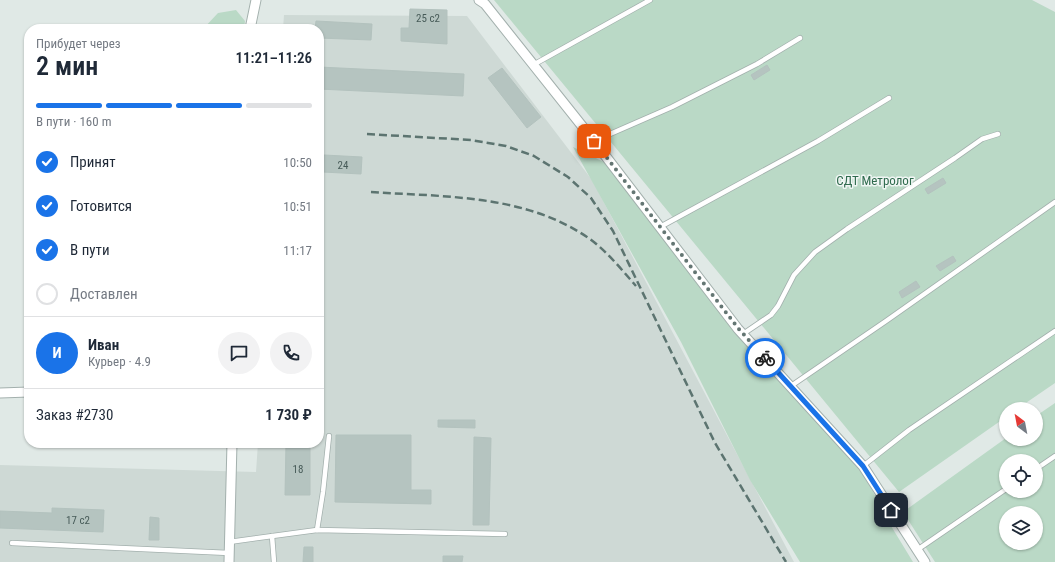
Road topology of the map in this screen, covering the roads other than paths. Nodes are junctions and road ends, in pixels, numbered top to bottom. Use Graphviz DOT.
graph roads {
  1 [pos="256,0"];
  2 [pos="479,0"];
  3 [pos="650,0"];
  4 [pos="251,24"];
  5 [pos="800,38"];
  6 [pos="533,65"];
  7 [pos="889,98"];
  8 [pos="998,134"];
  9 [pos="594,141"];
  10 [pos="1055,202"];
  11 [pos="660,227"];
  12 [pos="1055,331"];
  13 [pos="743,334"];
  14 [pos="791,386"];
  15 [pos="24,392"];
  16 [pos="0,393"];
  17 [pos="329,436"];
  18 [pos="232,448"];
  19 [pos="1055,456"];
  20 [pos="1043,464"];
  21 [pos="863,466"];
  22 [pos="999,495"];
  23 [pos="317,530"];
  24 [pos="505,534"];
  25 [pos="272,536"];
  26 [pos="229,542"];
  27 [pos="12,543"];
  28 [pos="917,550"];
  29 [pos="229,558"];
  30 [pos="274,562"];
  31 [pos="925,562"];
  1 -- 4 [label="street"];
  2 -- 6 [label="street"];
  3 -- 6 [label="lane"];
  5 -- 9 [label="lane"];
  6 -- 9 [label="street"];
  7 -- 11 [label="lane"];
  8 -- 13 [label="lane"];
  9 -- 11 [label="street"];
  10 -- 14 [label="lane"];
  11 -- 13 [label="street"];
  12 -- 21 [label="lane"];
  13 -- 14 [label="street"];
  14 -- 21 [label="street"];
  15 -- 16 [label="street"];
  17 -- 23 [label="lane"];
  18 -- 26 [label="street"];
  19 -- 20 [label="lane"];
  21 -- 28 [label="street"];
  22 -- 28 [label="lane"];
  23 -- 24 [label="lane"];
  23 -- 25 [label="lane"];
  25 -- 26 [label="lane"];
  25 -- 30 [label="lane"];
  26 -- 29 [label="street"];
  27 -- 29 [label="lane"];
  28 -- 31 [label="street"];
}
